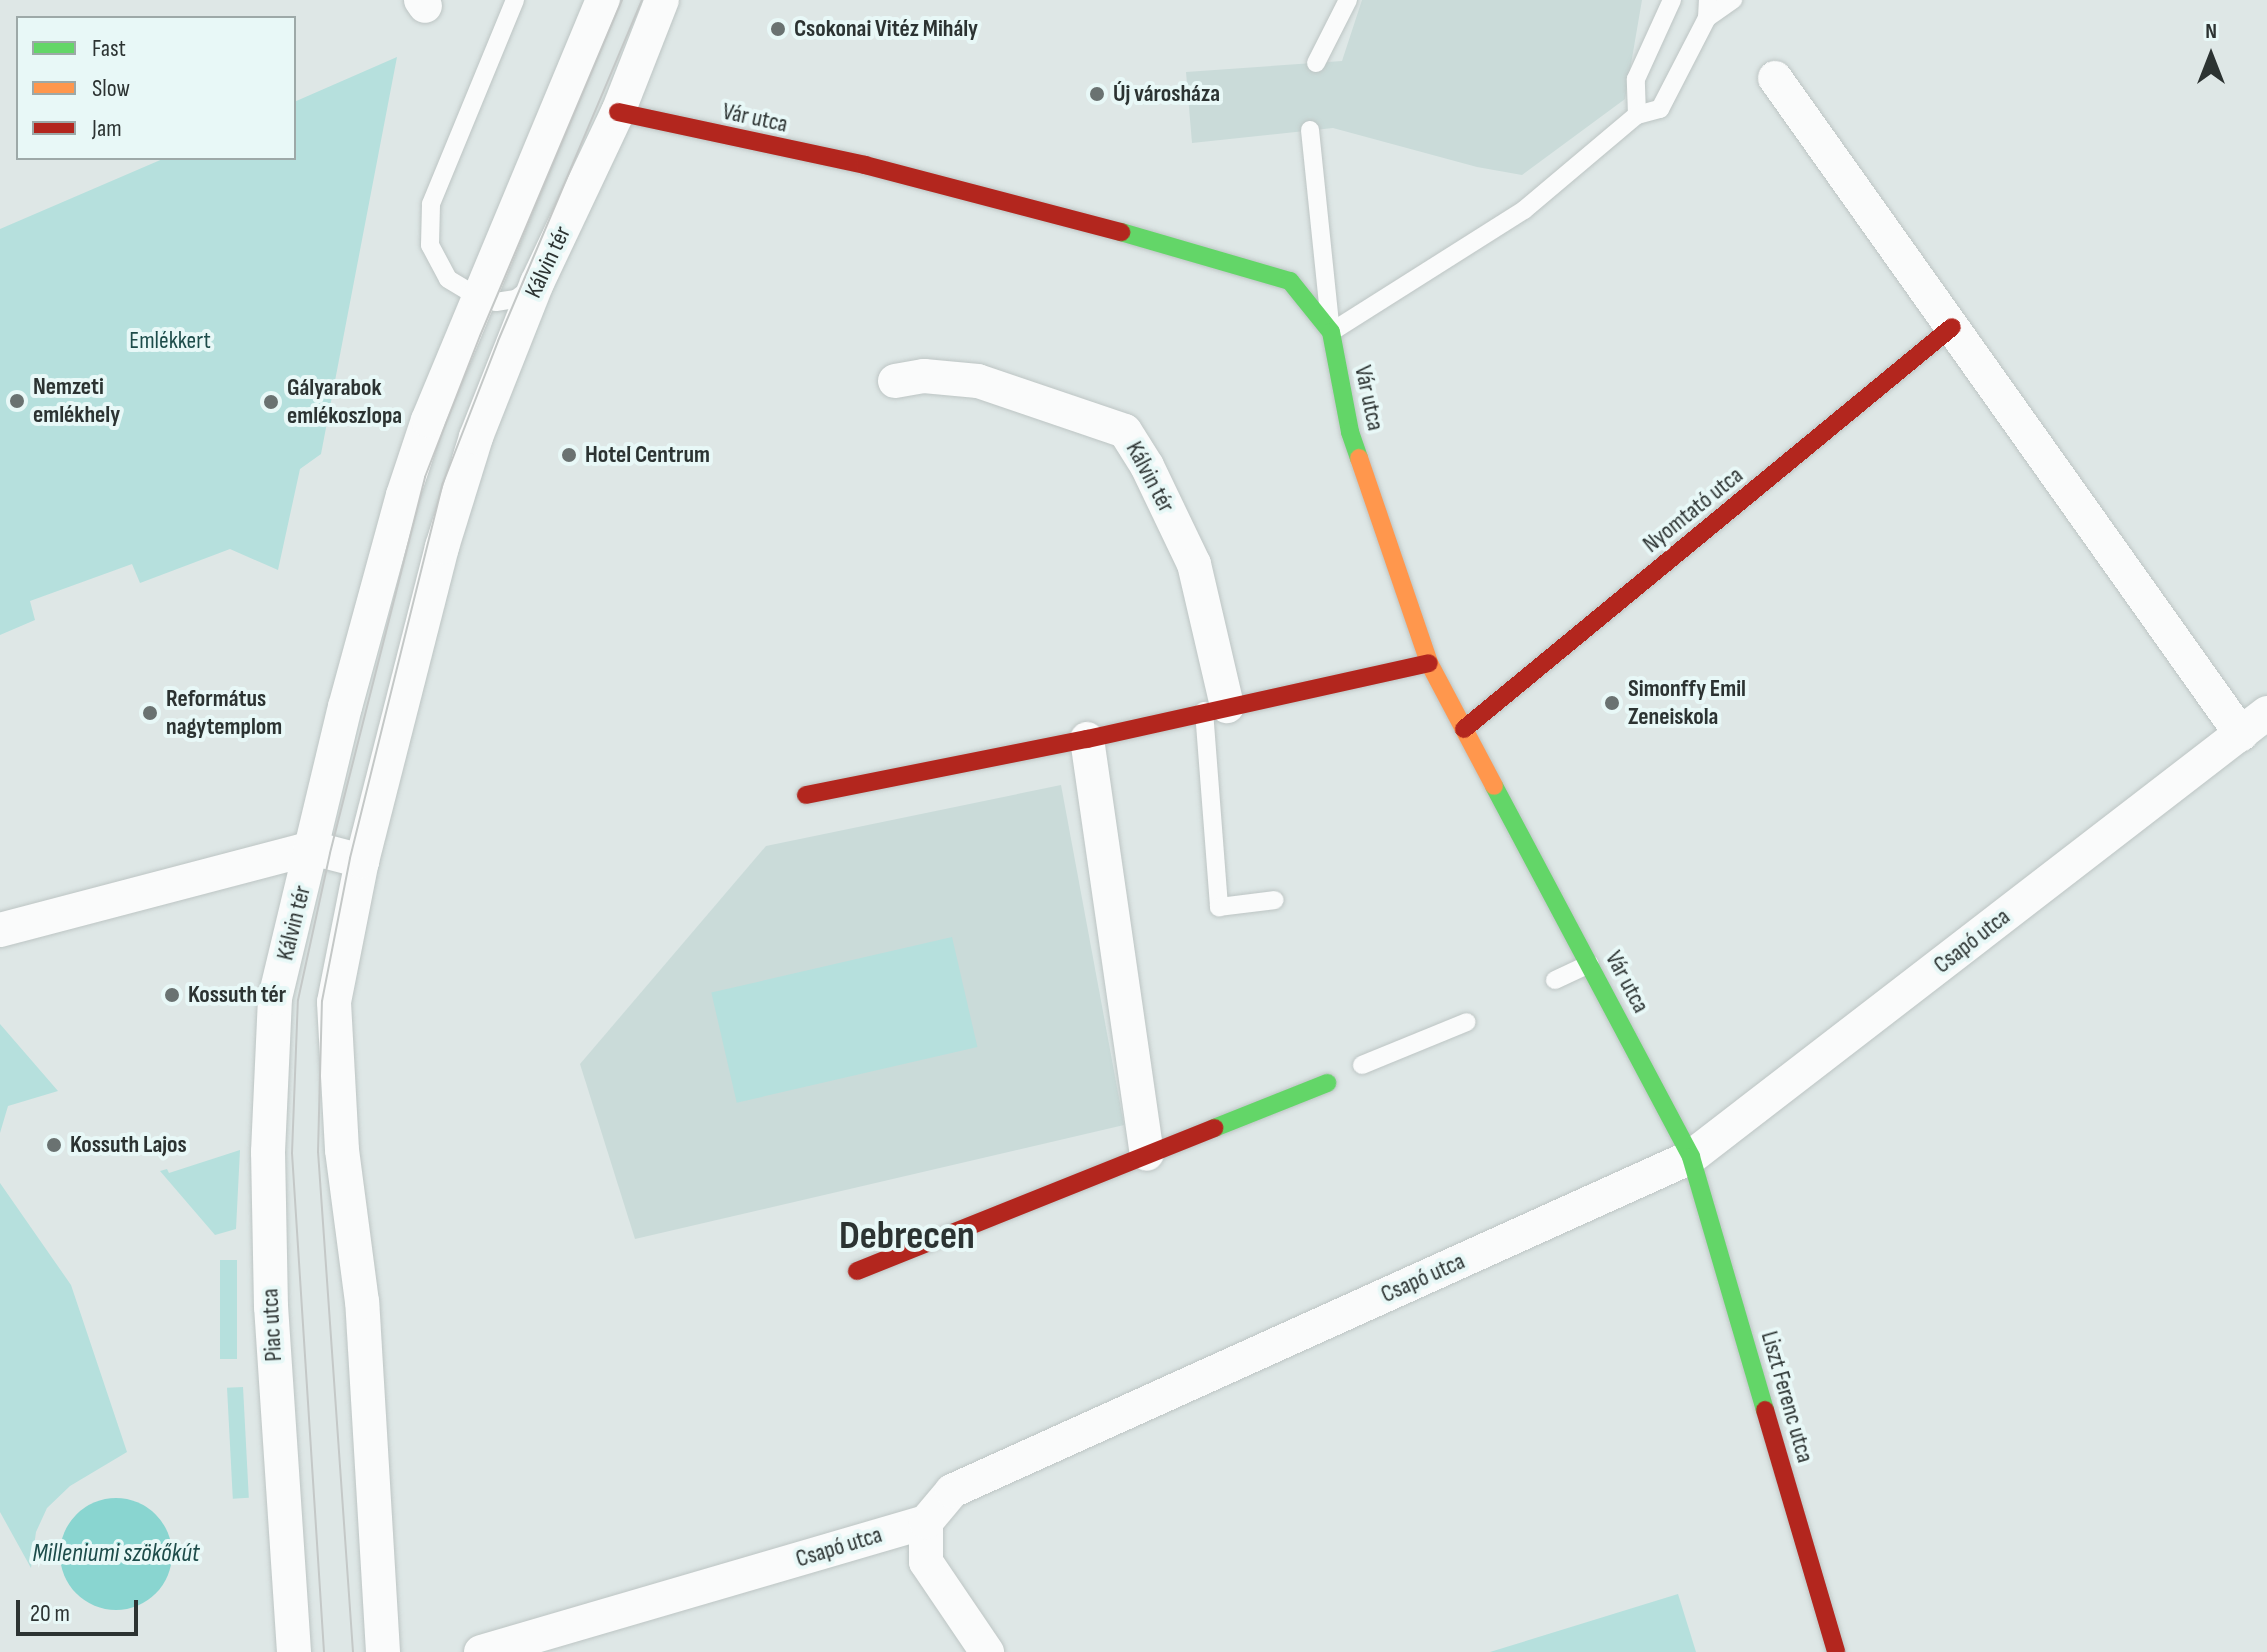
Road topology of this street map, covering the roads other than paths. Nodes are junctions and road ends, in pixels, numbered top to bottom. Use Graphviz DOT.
graph roads {
  1 [pos="515,0"];
  2 [pos="603,0"];
  3 [pos="662,0"];
  4 [pos="1348,0"];
  5 [pos="1672,0"];
  6 [pos="1733,0"];
  7 [pos="1707,9"];
  8 [pos="1316,63"];
  9 [pos="1775,78"];
  10 [pos="618,112"];
  11 [pos="1637,115"];
  12 [pos="1310,130"];
  13 [pos="537,283"];
  14 [pos="480,298"];
  15 [pos="1952,327"];
  16 [pos="1331,332"];
  17 [pos="895,381"];
  18 [pos="428,420"];
  19 [pos="476,437"];
  20 [pos="1429,663"];
  21 [pos="1215,709"];
  22 [pos="2254,723"];
  23 [pos="1464,729"];
  24 [pos="1087,739"];
  25 [pos="806,795"];
  26 [pos="312,848"];
  27 [pos="362,861"];
  28 [pos="1275,900"];
  29 [pos="0,930"];
  30 [pos="1590,964"];
  31 [pos="1555,980"];
  32 [pos="275,998"];
  33 [pos="1467,1022"];
  34 [pos="1362,1065"];
  35 [pos="1327,1083"];
  36 [pos="1147,1154"];
  37 [pos="1691,1157"];
  38 [pos="857,1271"];
  39 [pos="926,1522"];
  40 [pos="294,1652"];
  41 [pos="383,1652"];
  42 [pos="481,1652"];
  43 [pos="987,1652"];
  44 [pos="1836,1652"];
  1 -- 14 [label="lane"];
  2 -- 14 [label="street, Kálvin tér"];
  3 -- 10 [label="street, Kálvin tér"];
  4 -- 8 [label="lane"];
  5 -- 11 [label="lane"];
  6 -- 7 [label="lane"];
  7 -- 11 [label="lane"];
  9 -- 15 [label="street"];
  10 -- 13 [label="street, Kálvin tér"];
  10 -- 16 [label="street, Vár utca"];
  11 -- 16 [label="lane"];
  12 -- 16 [label="lane"];
  13 -- 14 [label="lane"];
  13 -- 19 [label="street, Kálvin tér"];
  14 -- 18 [label="street, Kálvin tér"];
  15 -- 22 [label="street"];
  15 -- 23 [label="street, Nyomtató utca"];
  16 -- 20 [label="street, Vár utca"];
  17 -- 21 [label="street, Kálvin tér"];
  18 -- 19 [label="street"];
  18 -- 26 [label="street, Kálvin tér"];
  19 -- 27 [label="street, Kálvin tér"];
  20 -- 21 [label="street"];
  20 -- 23 [label="street, Vár utca"];
  21 -- 24 [label="street"];
  21 -- 28 [label="lane"];
  22 -- 37 [label="street, Csapó utca"];
  23 -- 30 [label="street, Vár utca"];
  24 -- 25 [label="street"];
  24 -- 36 [label="street"];
  26 -- 27 [label="street"];
  26 -- 29 [label="street"];
  26 -- 32 [label="street, Kálvin tér"];
  27 -- 41 [label="street, Kálvin tér"];
  30 -- 31 [label="lane"];
  30 -- 37 [label="street, Vár utca"];
  32 -- 40 [label="street, Piac utca"];
  33 -- 34 [label="lane"];
  35 -- 36 [label="street"];
  36 -- 38 [label="street"];
  37 -- 39 [label="street, Csapó utca"];
  37 -- 44 [label="street, Liszt Ferenc utca"];
  39 -- 42 [label="street, Csapó utca"];
  39 -- 43 [label="street"];
}
